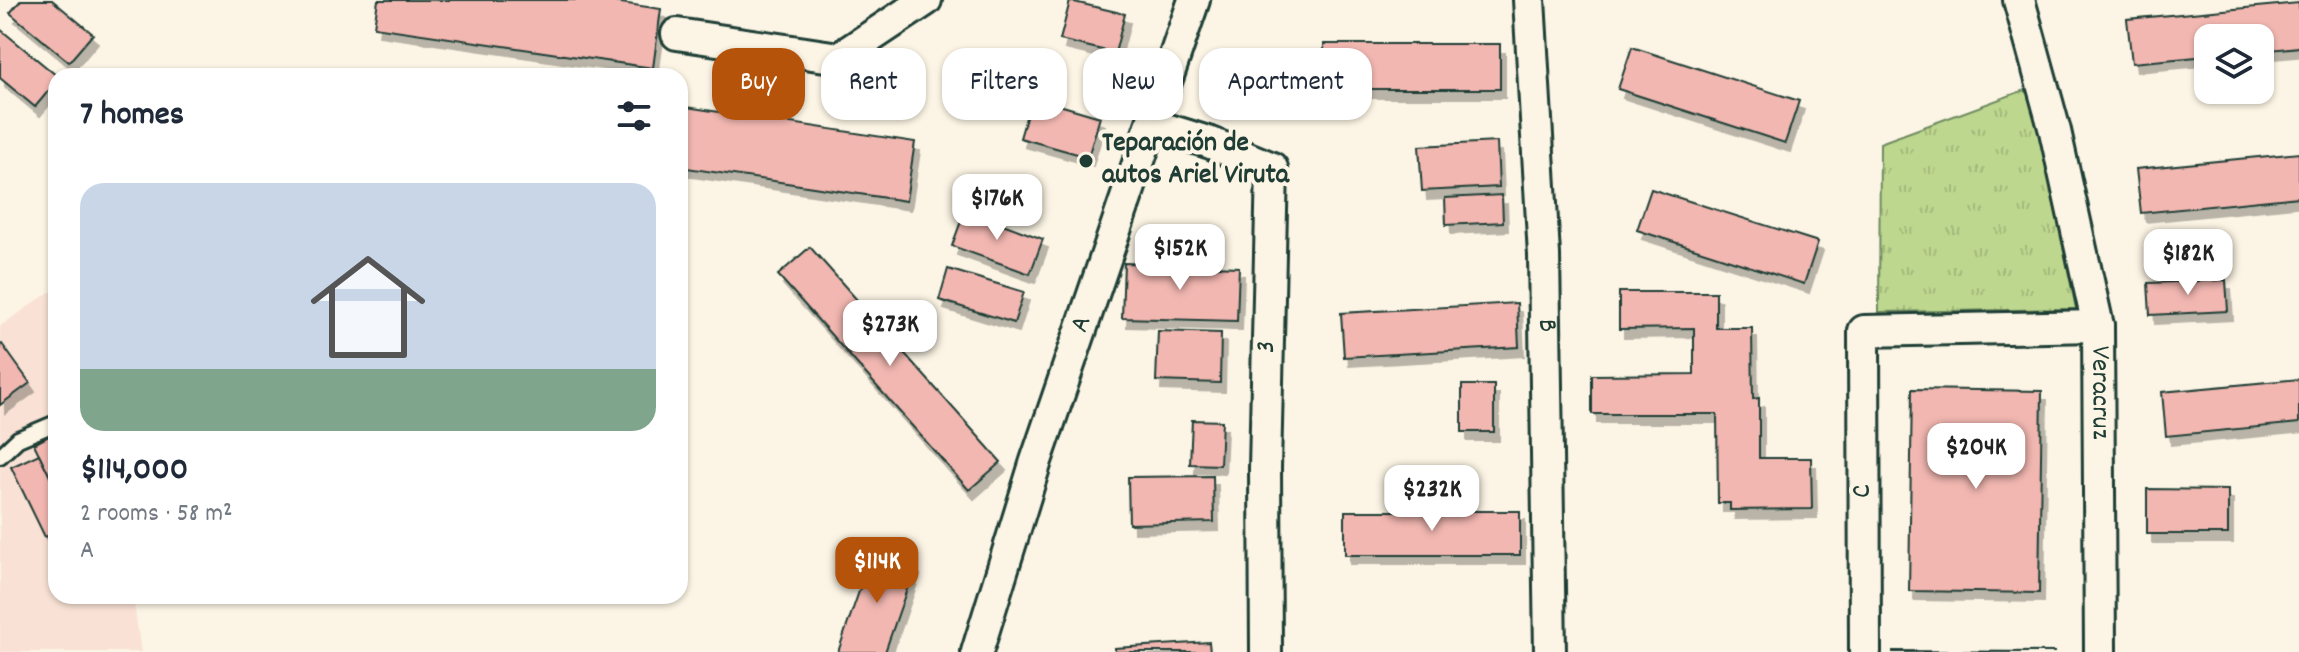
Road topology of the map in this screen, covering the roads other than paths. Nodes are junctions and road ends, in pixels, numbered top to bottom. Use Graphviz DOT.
graph roads {
  1 [pos="926,0"];
  2 [pos="1194,0"];
  3 [pos="1529,0"];
  4 [pos="2019,0"];
  5 [pos="677,34"];
  6 [pos="1153,125"];
  7 [pos="2098,326"];
  8 [pos="48,426"];
  9 [pos="0,456"];
  10 [pos="977,652"];
  11 [pos="1266,652"];
  12 [pos="1550,652"];
  13 [pos="1865,652"];
  14 [pos="2100,652"];
  1 -- 5 [label="street"];
  2 -- 6 [label="street, A"];
  3 -- 12 [label="street, B"];
  4 -- 7 [label="street, Veracruz"];
  6 -- 10 [label="street, A"];
  6 -- 11 [label="street, 3"];
  7 -- 13 [label="street, C"];
  7 -- 14 [label="street, Veracruz"];
  8 -- 9 [label="lane"];
}
